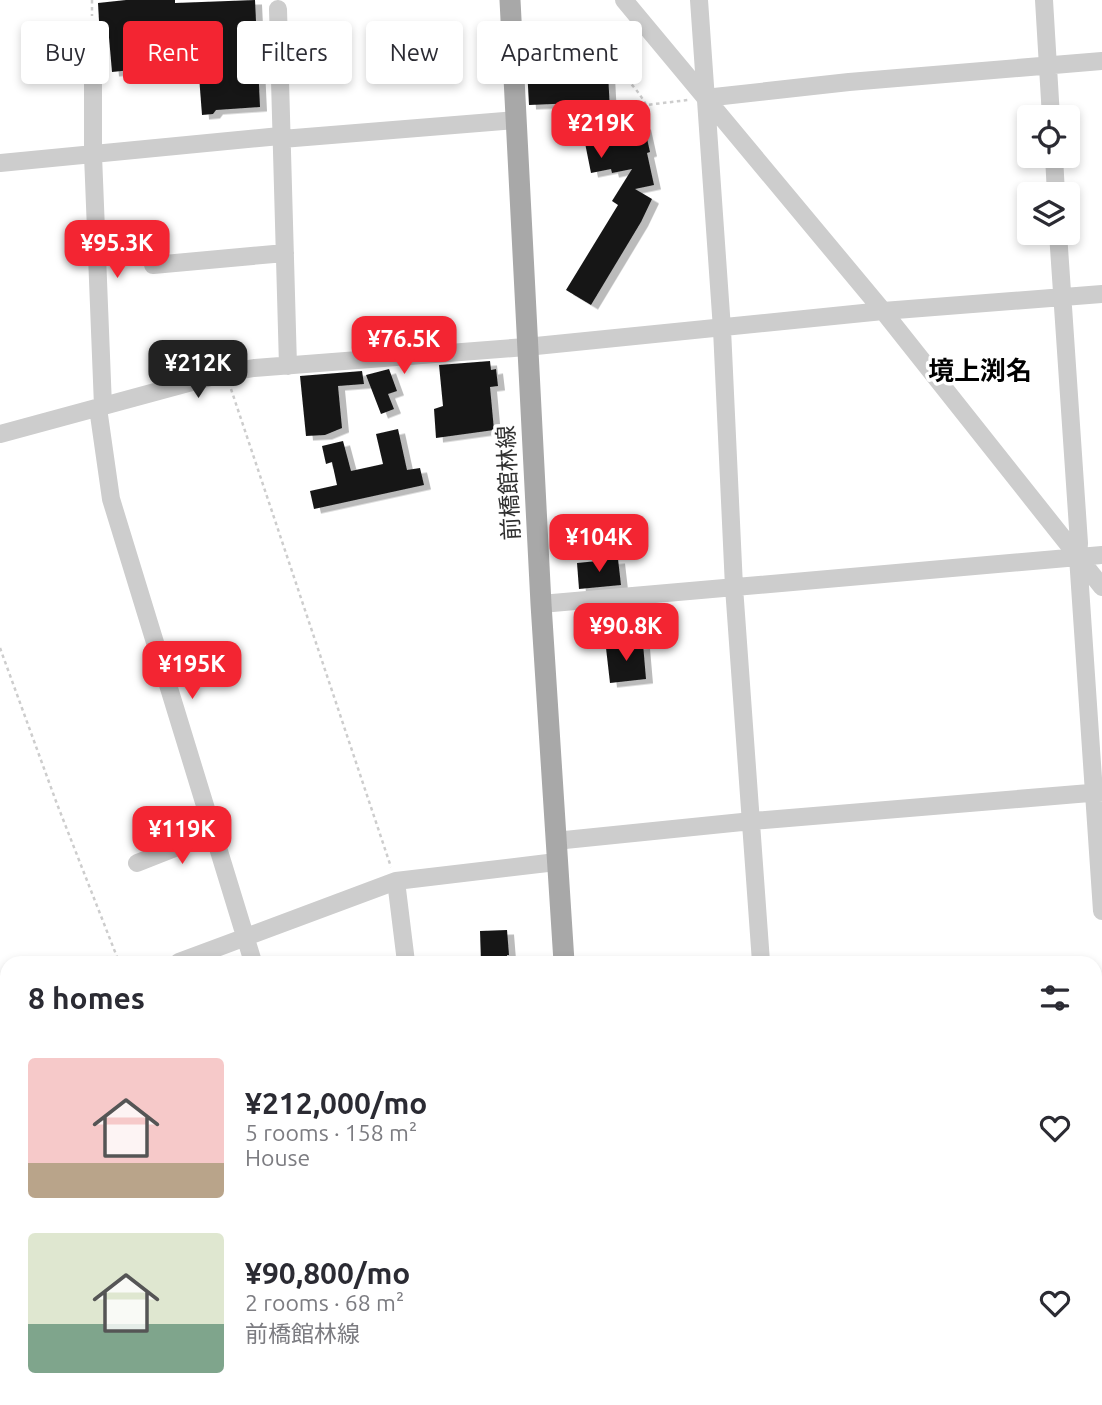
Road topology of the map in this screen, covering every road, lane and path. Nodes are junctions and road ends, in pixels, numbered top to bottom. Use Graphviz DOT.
graph roads {
  1 [pos="510,0"];
  2 [pos="624,0"];
  3 [pos="699,0"];
  4 [pos="1044,0"];
  5 [pos="278,9"];
  6 [pos="511,21"];
  7 [pos="1102,61"];
  8 [pos="1048,66"];
  9 [pos="93,84"];
  10 [pos="513,84"];
  11 [pos="630,84"];
  12 [pos="705,99"];
  13 [pos="1050,105"];
  14 [pos="515,120"];
  15 [pos="281,137"];
  16 [pos="93,155"];
  17 [pos="0,163"];
  18 [pos="1059,245"];
  19 [pos="285,253"];
  20 [pos="153,265"];
  21 [pos="1102,294"];
  22 [pos="1062,297"];
  23 [pos="883,311"];
  24 [pos="722,329"];
  25 [pos="526,347"];
  26 [pos="288,366"];
  27 [pos="225,373"];
  28 [pos="100,407"];
  29 [pos="0,434"];
  30 [pos="1102,555"];
  31 [pos="1077,557"];
  32 [pos="734,587"];
  33 [pos="1102,587"];
  34 [pos="541,604"];
  35 [pos="0,648"];
  36 [pos="1098,792"];
  37 [pos="752,821"];
  38 [pos="213,833"];
  39 [pos="556,851"];
  40 [pos="137,863"];
  41 [pos="396,881"];
  42 [pos="1102,911"];
  43 [pos="246,938"];
  44 [pos="117,956"];
  45 [pos="196,956"];
  46 [pos="251,956"];
  47 [pos="405,956"];
  48 [pos="564,956"];
  49 [pos="761,956"];
  1 -- 6 [label="main road, 前橋館林線"];
  2 -- 12 [label="street"];
  3 -- 12 [label="street"];
  4 -- 8 [label="street"];
  5 -- 15 [label="street"];
  7 -- 8 [label="street"];
  8 -- 12 [label="street"];
  8 -- 13 [label="street"];
  9 -- 16 [label="street"];
  10 -- 14 [label="main road, 前橋館林線"];
  11 -- 12 [label="path"];
  12 -- 23 [label="street"];
  12 -- 24 [label="street"];
  14 -- 15 [label="street"];
  14 -- 25 [label="main road, 前橋館林線"];
  15 -- 16 [label="street"];
  15 -- 19 [label="street"];
  16 -- 17 [label="street"];
  16 -- 28 [label="street"];
  18 -- 22 [label="street"];
  19 -- 20 [label="street"];
  19 -- 26 [label="street"];
  21 -- 22 [label="street"];
  22 -- 23 [label="street"];
  22 -- 31 [label="street"];
  23 -- 24 [label="street"];
  23 -- 31 [label="street"];
  24 -- 25 [label="street"];
  24 -- 32 [label="street"];
  25 -- 26 [label="street"];
  25 -- 34 [label="main road, 前橋館林線"];
  26 -- 27 [label="street"];
  27 -- 28 [label="street"];
  27 -- 41 [label="path"];
  28 -- 29 [label="street"];
  28 -- 38 [label="street"];
  30 -- 31 [label="street"];
  31 -- 32 [label="street"];
  31 -- 33 [label="street"];
  31 -- 36 [label="street"];
  32 -- 34 [label="street"];
  32 -- 37 [label="street"];
  34 -- 39 [label="main road, 前橋館林線"];
  35 -- 44 [label="path"];
  36 -- 37 [label="street"];
  36 -- 42 [label="street"];
  37 -- 39 [label="street"];
  37 -- 49 [label="street"];
  38 -- 40 [label="street"];
  38 -- 43 [label="street"];
  39 -- 41 [label="street"];
  39 -- 48 [label="main road, 前橋館林線"];
  41 -- 43 [label="street"];
  41 -- 47 [label="street"];
  43 -- 45 [label="street"];
  43 -- 46 [label="street"];
}
